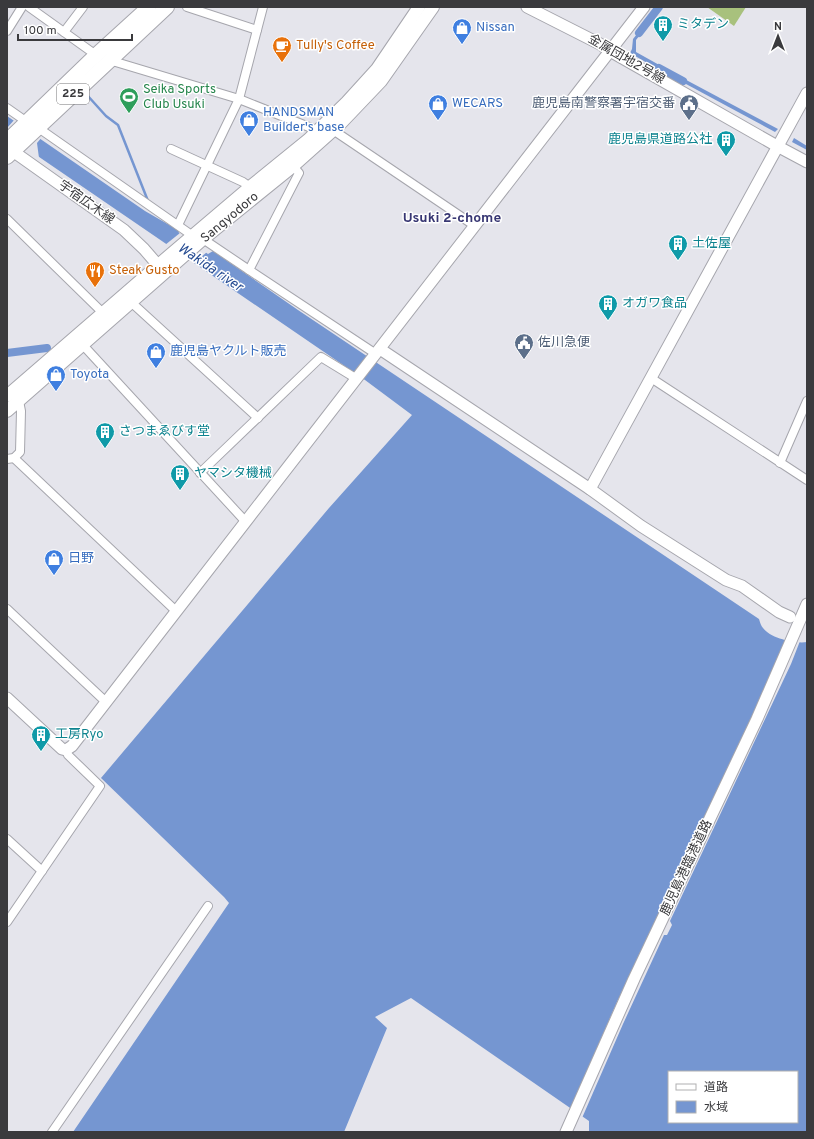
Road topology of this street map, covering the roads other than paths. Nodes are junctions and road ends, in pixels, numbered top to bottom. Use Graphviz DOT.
graph roads {
  1 [pos="22,7"];
  2 [pos="29,7"];
  3 [pos="83,7"];
  4 [pos="149,7"];
  5 [pos="167,7"];
  6 [pos="187,7"];
  7 [pos="263,7"];
  8 [pos="419,7"];
  9 [pos="433,7"];
  10 [pos="527,7"];
  11 [pos="644,7"];
  12 [pos="257,30"];
  13 [pos="7,31"];
  14 [pos="64,32"];
  15 [pos="610,51"];
  16 [pos="96,55"];
  17 [pos="109,60"];
  18 [pos="807,93"];
  19 [pos="239,100"];
  20 [pos="7,108"];
  21 [pos="31,126"];
  22 [pos="333,130"];
  23 [pos="317,131"];
  24 [pos="777,146"];
  25 [pos="10,147"];
  26 [pos="171,149"];
  27 [pos="807,162"];
  28 [pos="207,166"];
  29 [pos="293,166"];
  30 [pos="250,187"];
  31 [pos="7,219"];
  32 [pos="178,226"];
  33 [pos="475,226"];
  34 [pos="198,240"];
  35 [pos="162,269"];
  36 [pos="249,270"];
  37 [pos="132,303"];
  38 [pos="103,313"];
  39 [pos="82,344"];
  40 [pos="376,353"];
  41 [pos="358,377"];
  42 [pos="652,378"];
  43 [pos="13,398"];
  44 [pos="807,401"];
  45 [pos="7,411"];
  46 [pos="258,418"];
  47 [pos="11,459"];
  48 [pos="780,463"];
  49 [pos="200,473"];
  50 [pos="807,480"];
  51 [pos="590,489"];
  52 [pos="245,521"];
  53 [pos="805,608"];
  54 [pos="7,609"];
  55 [pos="176,611"];
  56 [pos="790,617"];
  57 [pos="7,698"];
  58 [pos="106,702"];
  59 [pos="66,750"];
  60 [pos="7,839"];
  61 [pos="42,871"];
  62 [pos="208,906"];
  63 [pos="7,922"];
  64 [pos="52,1132"];
  65 [pos="566,1132"];
  1 -- 13 [label="street"];
  2 -- 14 [label="street"];
  3 -- 14 [label="street"];
  4 -- 16 [label="highway, 225"];
  5 -- 17 [label="highway, 225"];
  6 -- 12 [label="street"];
  7 -- 12 [label="street"];
  8 -- 23 [label="main road, Sangyodoro"];
  9 -- 22 [label="main road, Sangyodoro"];
  10 -- 15 [label="street, 金属団地2号線"];
  11 -- 15 [label="street"];
  12 -- 19 [label="street"];
  14 -- 16 [label="street"];
  15 -- 24 [label="street, 金属団地2号線"];
  15 -- 33 [label="street"];
  16 -- 21 [label="highway, 225"];
  17 -- 19 [label="street"];
  17 -- 21 [label="highway, 225"];
  18 -- 24 [label="street"];
  19 -- 23 [label="street"];
  19 -- 28 [label="street"];
  20 -- 21 [label="street"];
  21 -- 25 [label="highway, 225"];
  21 -- 32 [label="street"];
  22 -- 29 [label="main road, Sangyodoro"];
  22 -- 33 [label="street"];
  23 -- 30 [label="main road, Sangyodoro"];
  24 -- 27 [label="street, 金属団地2号線"];
  24 -- 42 [label="street"];
  25 -- 35 [label="street, 宇宿広木線"];
  26 -- 28 [label="street"];
  28 -- 30 [label="street"];
  28 -- 32 [label="street"];
  29 -- 34 [label="main road, Sangyodoro"];
  29 -- 36 [label="street"];
  30 -- 34 [label="main road, Sangyodoro"];
  31 -- 38 [label="street"];
  32 -- 34 [label="street"];
  33 -- 40 [label="street"];
  34 -- 35 [label="main road, Sangyodoro"];
  34 -- 36 [label="street"];
  35 -- 37 [label="main road, Sangyodoro"];
  35 -- 38 [label="main road, Sangyodoro"];
  36 -- 40 [label="street"];
  37 -- 39 [label="main road, Sangyodoro"];
  37 -- 46 [label="street"];
  38 -- 43 [label="main road, Sangyodoro"];
  39 -- 43 [label="main road, Sangyodoro"];
  39 -- 49 [label="street"];
  40 -- 41 [label="street"];
  40 -- 51 [label="street"];
  41 -- 46 [label="street"];
  41 -- 52 [label="street"];
  42 -- 48 [label="street"];
  42 -- 51 [label="street"];
  43 -- 45 [label="main road, Sangyodoro"];
  43 -- 47 [label="street"];
  44 -- 48 [label="street"];
  46 -- 49 [label="street"];
  47 -- 55 [label="street"];
  48 -- 50 [label="street"];
  49 -- 52 [label="street"];
  51 -- 56 [label="street"];
  52 -- 55 [label="street"];
  53 -- 65 [label="street, 鹿児島港臨港道路"];
  54 -- 58 [label="street"];
  55 -- 58 [label="street"];
  57 -- 59 [label="street"];
  58 -- 59 [label="street"];
  59 -- 61 [label="street"];
  60 -- 61 [label="street"];
  61 -- 63 [label="street"];
  62 -- 64 [label="street"];
}
